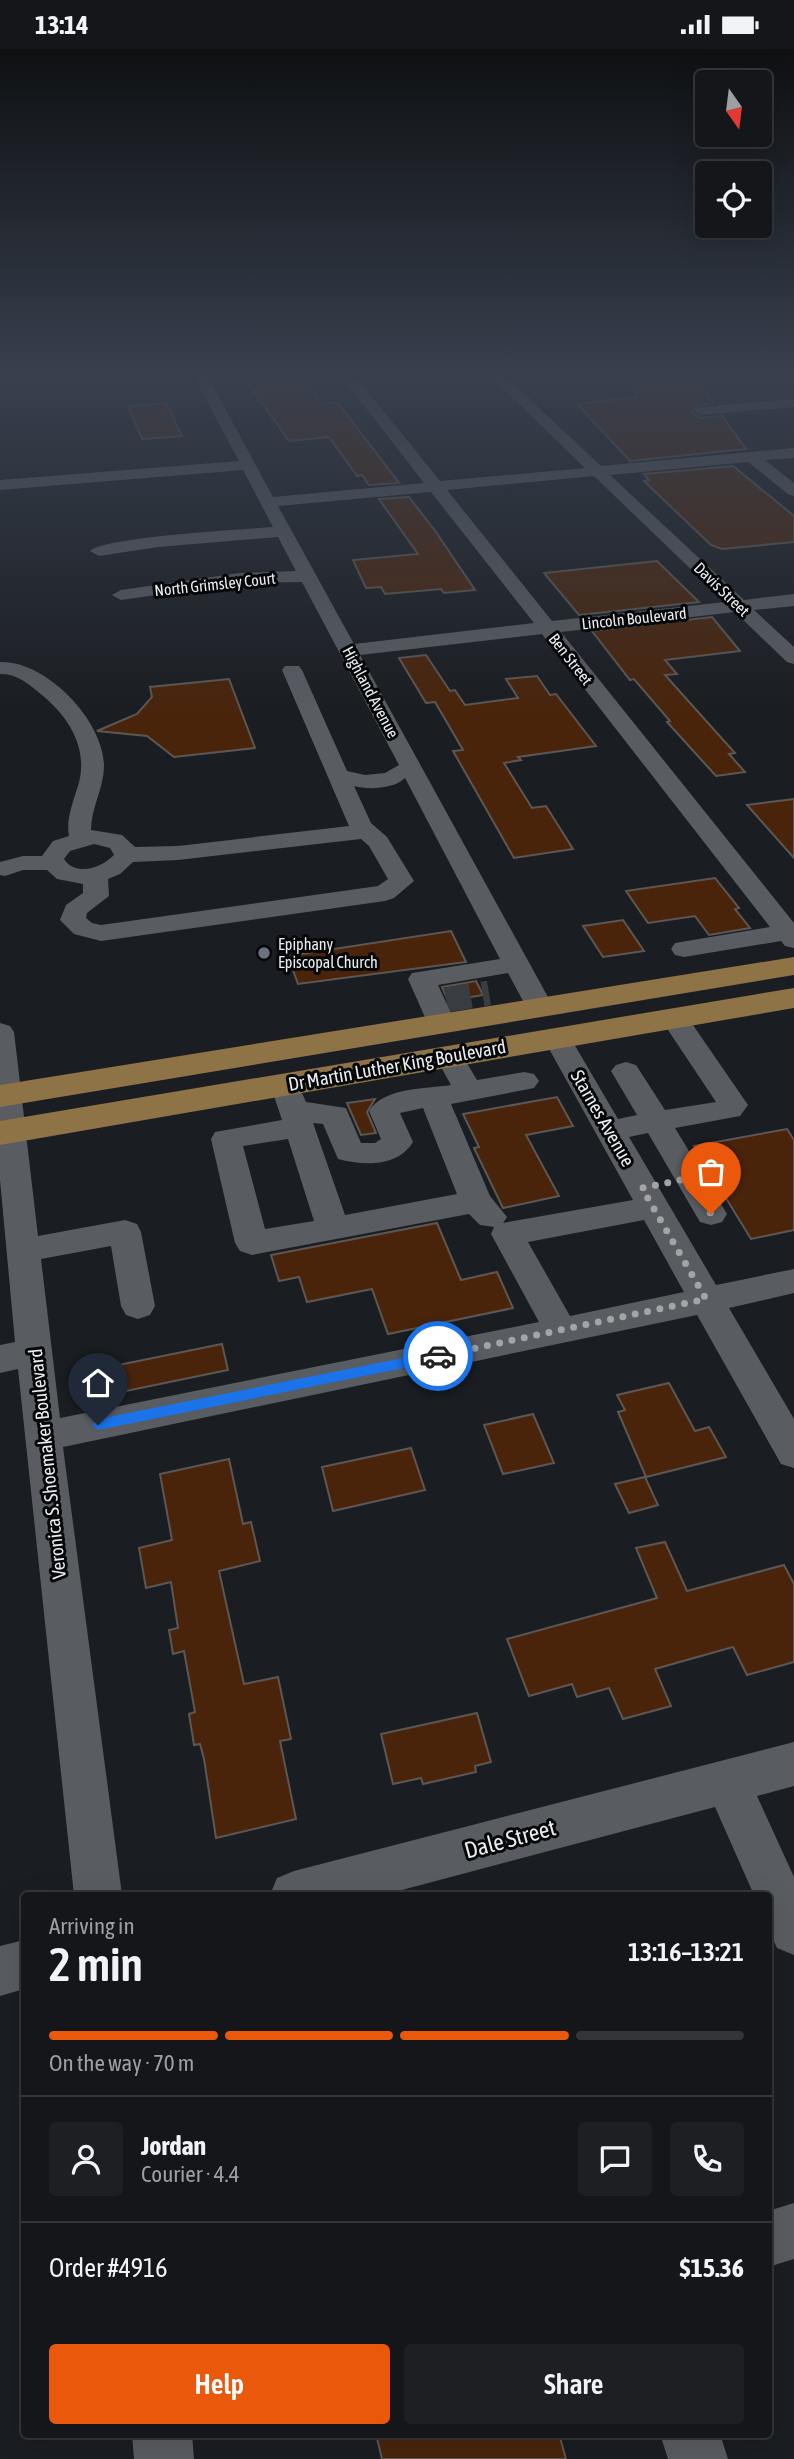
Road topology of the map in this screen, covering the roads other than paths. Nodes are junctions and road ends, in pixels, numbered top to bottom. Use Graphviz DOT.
graph roads {
  1 [pos="263,489"];
  2 [pos="418,489"];
  3 [pos="436,489"];
  4 [pos="617,489"];
  5 [pos="270,502"];
  6 [pos="285,531"];
  7 [pos="99,551"];
  8 [pos="309,576"];
  9 [pos="121,594"];
  10 [pos="794,600"];
  11 [pos="740,606"];
  12 [pos="546,627"];
  13 [pos="349,650"];
  14 [pos="794,658"];
  15 [pos="0,668"];
  16 [pos="292,670"];
  17 [pos="406,771"];
  18 [pos="344,778"];
  19 [pos="367,831"];
  20 [pos="81,839"];
  21 [pos="126,856"];
  22 [pos="50,863"];
  23 [pos="3,870"];
  24 [pos="95,875"];
  25 [pos="791,936"];
  26 [pos="510,965"];
  27 [pos="794,966"];
  28 [pos="731,977"];
  29 [pos="692,984"];
  30 [pos="489,993"];
  31 [pos="794,998"];
  32 [pos="540,1008"];
  33 [pos="674,1018"];
  34 [pos="442,1020"];
  35 [pos="0,1031"];
  36 [pos="557,1038"];
  37 [pos="493,1049"];
  38 [pos="626,1071"];
  39 [pos="524,1081"];
  40 [pos="468,1091"];
  41 [pos="435,1098"];
  42 [pos="293,1107"];
  43 [pos="5,1114"];
  44 [pos="657,1122"];
  45 [pos="610,1130"];
  46 [pos="690,1178"];
  47 [pos="648,1197"];
  48 [pos="476,1201"];
  49 [pos="711,1214"];
  50 [pos="333,1229"];
  51 [pos="507,1234"];
  52 [pos="24,1250"];
  53 [pos="794,1281"];
  54 [pos="706,1299"];
  55 [pos="138,1306"];
  56 [pos="561,1331"];
  57 [pos="17,1356"];
  58 [pos="43,1436"];
  59 [pos="794,1453"];
  60 [pos="794,1765"];
  61 [pos="727,1782"];
  62 [pos="98,1892"];
  63 [pos="305,1892"];
  64 [pos="794,1931"];
  65 [pos="21,1966"];
  66 [pos="0,1971"];
  67 [pos="794,2231"];
  68 [pos="772,2238"];
  69 [pos="162,2438"];
  70 [pos="691,2438"];
  71 [pos="164,2459"];
  72 [pos="698,2459"];
  1 -- 5 [label="street, Highland Avenue"];
  2 -- 5 [label="street"];
  3 -- 12 [label="street, Ben Street"];
  4 -- 11 [label="street, Davis Street"];
  5 -- 6 [label="street, Highland Avenue"];
  6 -- 7 [label="street"];
  6 -- 8 [label="street, Highland Avenue"];
  8 -- 9 [label="street, North Grimsley Court"];
  8 -- 13 [label="street, Highland Avenue"];
  10 -- 11 [label="street, Lincoln Boulevard"];
  11 -- 12 [label="street, Lincoln Boulevard"];
  11 -- 14 [label="street, Davis Street"];
  12 -- 13 [label="street, Lincoln Boulevard"];
  12 -- 25 [label="street, Ben Street"];
  13 -- 17 [label="street, Highland Avenue"];
  15 -- 20 [label="street"];
  16 -- 18 [label="street"];
  17 -- 18 [label="street"];
  17 -- 26 [label="street, Highland Avenue"];
  18 -- 19 [label="street"];
  19 -- 21 [label="street"];
  19 -- 24 [label="street"];
  20 -- 21 [label="street"];
  20 -- 22 [label="street"];
  21 -- 24 [label="street"];
  22 -- 23 [label="street"];
  22 -- 24 [label="street"];
  25 -- 28 [label="street"];
  26 -- 30 [label="street"];
  26 -- 32 [label="street, Highland Avenue"];
  26 -- 34 [label="street"];
  27 -- 28 [label="main road, Dr Martin Luther King Boulevard"];
  28 -- 29 [label="main road, Dr Martin Luther King Boulevard"];
  29 -- 32 [label="main road, Dr Martin Luther King Boulevard"];
  29 -- 36 [label="main road"];
  31 -- 33 [label="main road, Dr Martin Luther King Boulevard"];
  32 -- 34 [label="main road, Dr Martin Luther King Boulevard"];
  32 -- 37 [label="main road"];
  33 -- 36 [label="main road, Dr Martin Luther King Boulevard"];
  33 -- 44 [label="street"];
  34 -- 37 [label="main road, Dr Martin Luther King Boulevard"];
  34 -- 40 [label="street"];
  34 -- 42 [label="main road, Dr Martin Luther King Boulevard"];
  34 -- 43 [label="main road, Dr Martin Luther King Boulevard"];
  35 -- 43 [label="street, Veronica S. Shoemaker Boulevard"];
  36 -- 37 [label="main road, Dr Martin Luther King Boulevard"];
  36 -- 45 [label="street, Starnes Avenue"];
  38 -- 44 [label="street"];
  39 -- 40 [label="street"];
  40 -- 41 [label="street"];
  41 -- 42 [label="street"];
  41 -- 48 [label="street"];
  42 -- 43 [label="main road, Dr Martin Luther King Boulevard"];
  42 -- 50 [label="street"];
  42 -- 50 [label="street"];
  43 -- 52 [label="street, Veronica S. Shoemaker Boulevard"];
  44 -- 45 [label="street"];
  44 -- 46 [label="street"];
  45 -- 47 [label="street, Starnes Avenue"];
  46 -- 47 [label="street"];
  46 -- 49 [label="street"];
  47 -- 51 [label="street"];
  47 -- 54 [label="street, Starnes Avenue"];
  48 -- 50 [label="street"];
  48 -- 51 [label="street"];
  51 -- 56 [label="street"];
  52 -- 55 [label="street"];
  52 -- 57 [label="street, Veronica S. Shoemaker Boulevard"];
  53 -- 54 [label="street"];
  54 -- 56 [label="street"];
  54 -- 59 [label="street, Starnes Avenue"];
  56 -- 58 [label="street"];
  57 -- 58 [label="street, Veronica S. Shoemaker Boulevard"];
  58 -- 62 [label="street, Veronica S. Shoemaker Boulevard"];
  60 -- 61 [label="street, Dale Street"];
  61 -- 63 [label="street, Dale Street"];
  61 -- 64 [label="street"];
  65 -- 66 [label="street"];
  67 -- 68 [label="street"];
  69 -- 71 [label="street"];
  70 -- 72 [label="street"];
}
